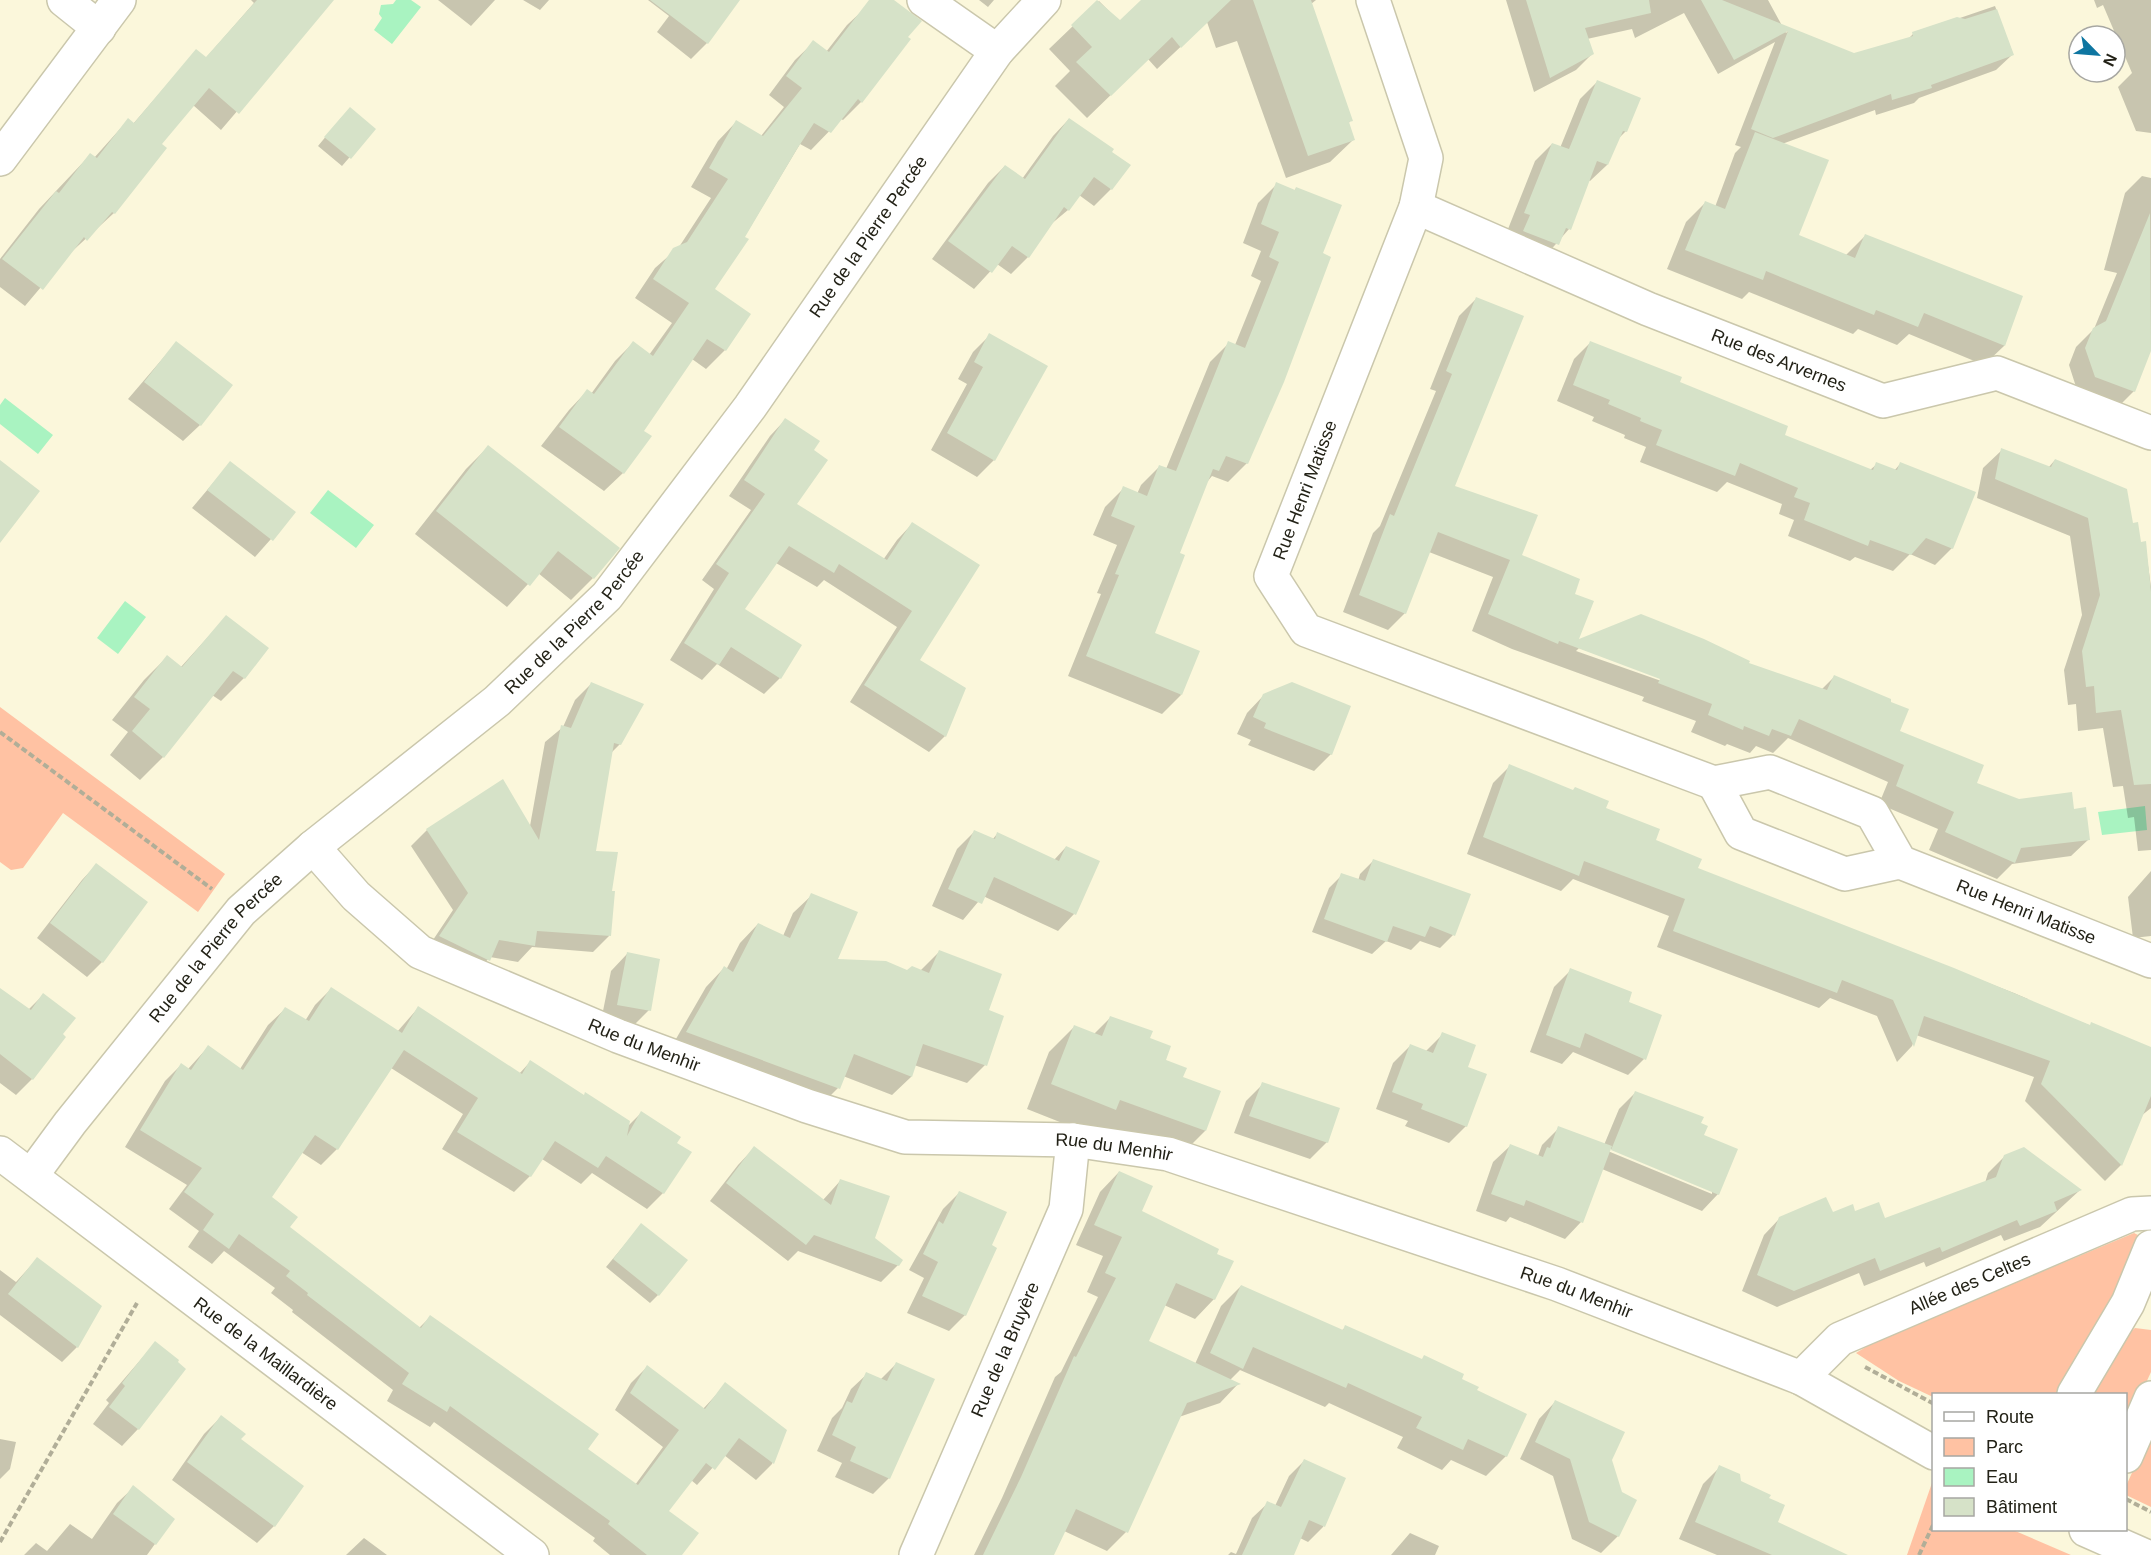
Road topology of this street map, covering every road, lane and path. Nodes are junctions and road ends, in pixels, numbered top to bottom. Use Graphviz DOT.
graph roads {
  1 [pos="64,0"];
  2 [pos="119,0"];
  3 [pos="924,0"];
  4 [pos="1044,0"];
  5 [pos="1373,0"];
  6 [pos="99,28"];
  7 [pos="997,51"];
  8 [pos="0,159"];
  9 [pos="1416,207"];
  10 [pos="2151,433"];
  11 [pos="0,732"];
  12 [pos="1714,783"];
  13 [pos="313,847"];
  14 [pos="1900,862"];
  15 [pos="241,911"];
  16 [pos="2151,961"];
  17 [pos="1073,1140"];
  18 [pos="0,1153"];
  19 [pos="31,1176"];
  20 [pos="2151,1213"];
  21 [pos="2151,1247"];
  22 [pos="157,1269"];
  23 [pos="2140,1307"];
  24 [pos="1830,1350"];
  25 [pos="1802,1378"];
  26 [pos="2076,1393"];
  27 [pos="2151,1398"];
  28 [pos="1932,1403"];
  29 [pos="1932,1452"];
  30 [pos="2127,1454"];
  31 [pos="2127,1500"];
  32 [pos="2151,1512"];
  33 [pos="1932,1528"];
  34 [pos="2093,1531"];
  35 [pos="0,1542"];
  36 [pos="532,1555"];
  37 [pos="916,1555"];
  38 [pos="1920,1555"];
  39 [pos="2143,1555"];
  1 -- 6 [label="street"];
  2 -- 6 [label="street"];
  3 -- 7 [label="street"];
  4 -- 7 [label="street, Rue de la Pierre Percée"];
  5 -- 9 [label="street, Rue Henri Matisse"];
  6 -- 8 [label="street"];
  7 -- 13 [label="street, Rue de la Pierre Percée"];
  9 -- 10 [label="street, Rue des Arvernes"];
  9 -- 12 [label="street, Rue Henri Matisse"];
  11 -- 15 [label="path"];
  12 -- 14 [label="street"];
  12 -- 14 [label="street"];
  13 -- 15 [label="street, Rue de la Pierre Percée"];
  13 -- 17 [label="street, Rue du Menhir"];
  14 -- 16 [label="street, Rue Henri Matisse"];
  15 -- 19 [label="street, Rue de la Pierre Percée"];
  17 -- 25 [label="street, Rue du Menhir"];
  17 -- 37 [label="street, Rue de la Bruyère"];
  18 -- 19 [label="street, Rue de la Maillardière"];
  19 -- 22 [label="street, Rue de la Maillardière"];
  20 -- 24 [label="street, Allée des Celtes"];
  21 -- 23 [label="street"];
  22 -- 35 [label="path"];
  22 -- 36 [label="street, Rue de la Maillardière"];
  23 -- 26 [label="street"];
  24 -- 25 [label="street, Allée des Celtes"];
  24 -- 28 [label="path"];
  25 -- 29 [label="street, Rue du Menhir"];
  27 -- 30 [label="street"];
  31 -- 32 [label="path"];
  33 -- 38 [label="path"];
  34 -- 39 [label="street"];
}
